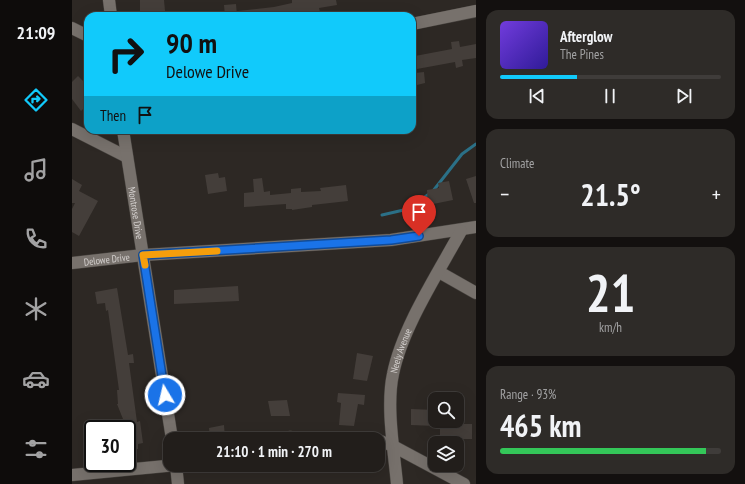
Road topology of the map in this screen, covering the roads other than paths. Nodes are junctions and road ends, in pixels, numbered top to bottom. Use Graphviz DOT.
graph roads {
  1 [pos="109,0"];
  2 [pos="476,11"];
  3 [pos="110,12"];
  4 [pos="416,23"];
  5 [pos="72,28"];
  6 [pos="84,34"];
  7 [pos="72,129"];
  8 [pos="124,134"];
  9 [pos="127,157"];
  10 [pos="476,227"];
  11 [pos="461,231"];
  12 [pos="143,255"];
  13 [pos="72,262"];
  14 [pos="438,272"];
  15 [pos="476,293"];
  16 [pos="171,432"];
  17 [pos="385,443"];
  18 [pos="393,446"];
  19 [pos="163,466"];
  20 [pos="177,472"];
  21 [pos="72,475"];
  22 [pos="178,484"];
  23 [pos="397,484"];
  24 [pos="464,484"];
  1 -- 3 [label="street"];
  2 -- 4 [label="street"];
  5 -- 6 [label="street"];
  7 -- 9 [label="street"];
  8 -- 9 [label="street, Montrose Drive"];
  9 -- 12 [label="street, Montrose Drive"];
  10 -- 11 [label="street, Delowe Drive"];
  11 -- 12 [label="street, Delowe Drive"];
  11 -- 14 [label="street, Neely Avenue"];
  12 -- 13 [label="street, Delowe Drive"];
  12 -- 16 [label="street, Montrose Drive"];
  14 -- 15 [label="street"];
  14 -- 18 [label="street, Neely Avenue"];
  17 -- 18 [label="street"];
  18 -- 23 [label="street, Neely Avenue"];
  18 -- 24 [label="street"];
  19 -- 21 [label="street"];
  20 -- 22 [label="street"];
}
